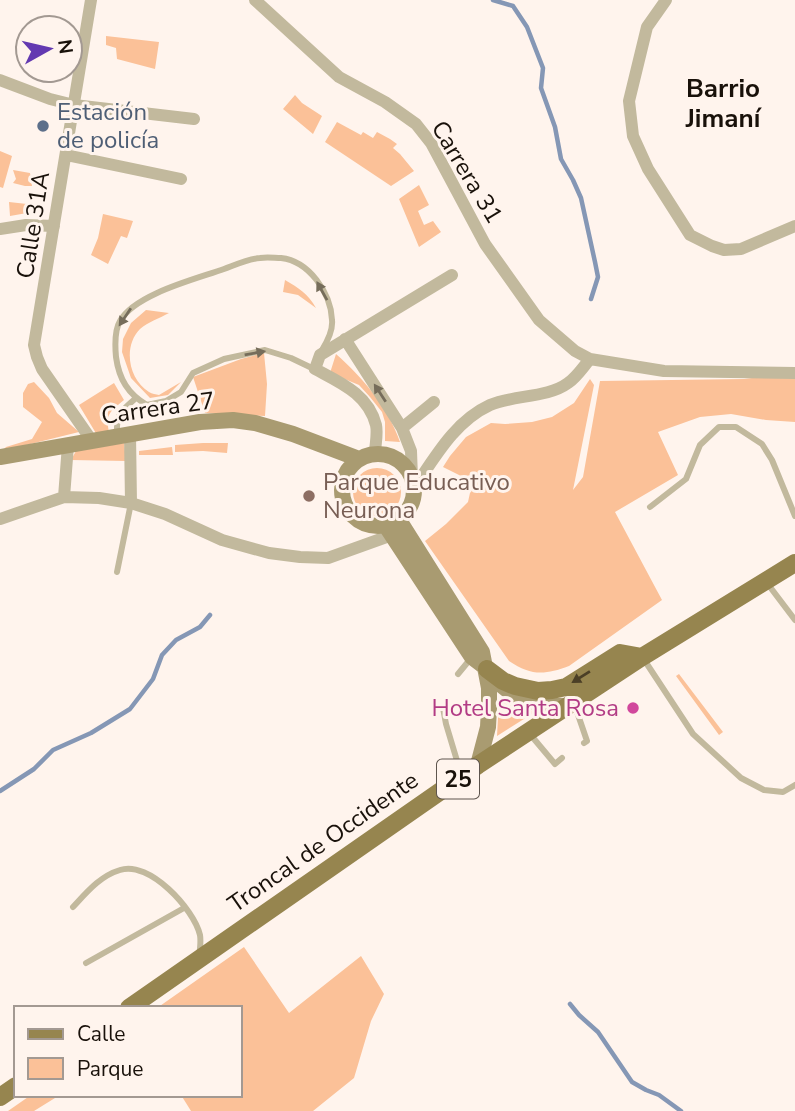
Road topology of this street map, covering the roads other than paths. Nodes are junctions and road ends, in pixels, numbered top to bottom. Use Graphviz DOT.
graph roads {
  1 [pos="91,0"];
  2 [pos="255,0"];
  3 [pos="666,0"];
  4 [pos="0,80"];
  5 [pos="74,105"];
  6 [pos="194,119"];
  7 [pos="66,155"];
  8 [pos="181,178"];
  9 [pos="54,226"];
  10 [pos="795,226"];
  11 [pos="0,229"];
  12 [pos="452,275"];
  13 [pos="345,340"];
  14 [pos="320,355"];
  15 [pos="590,359"];
  16 [pos="315,369"];
  17 [pos="795,373"];
  18 [pos="136,398"];
  19 [pos="434,402"];
  20 [pos="402,428"];
  21 [pos="123,435"];
  22 [pos="92,441"];
  23 [pos="68,445"];
  24 [pos="0,457"];
  25 [pos="367,457"];
  26 [pos="413,483"];
  27 [pos="64,497"];
  28 [pos="131,503"];
  29 [pos="650,507"];
  30 [pos="795,516"];
  31 [pos="0,519"];
  32 [pos="392,527"];
  33 [pos="794,567"];
  34 [pos="117,572"];
  35 [pos="765,581"];
  36 [pos="795,620"];
  37 [pos="642,657"];
  38 [pos="479,663"];
  39 [pos="457,674"];
  40 [pos="571,704"];
  41 [pos="443,708"];
  42 [pos="528,732"];
  43 [pos="584,743"];
  44 [pos="562,758"];
  45 [pos="478,765"];
  46 [pos="461,776"];
  47 [pos="795,785"];
  48 [pos="73,906"];
  49 [pos="184,908"];
  50 [pos="199,958"];
  51 [pos="86,963"];
  52 [pos="133,1006"];
  1 -- 5 [label="street, Calle 31A"];
  2 -- 15 [label="street, Carrera 31"];
  3 -- 10 [label="street"];
  4 -- 5 [label="street"];
  5 -- 6 [label="street"];
  5 -- 7 [label="street, Calle 31A"];
  7 -- 8 [label="street"];
  7 -- 9 [label="street, Calle 31A"];
  9 -- 11 [label="street"];
  9 -- 22 [label="street, Calle 31A"];
  12 -- 13 [label="street"];
  13 -- 14 [label="street"];
  20 -- 13 [label="street, one-way"];
  14 -- 16 [label="street"];
  14 -- 18 [label="lane, one-way"];
  15 -- 17 [label="street"];
  15 -- 26 [label="street"];
  18 -- 16 [label="lane, one-way"];
  16 -- 25 [label="street"];
  18 -- 21 [label="lane"];
  19 -- 20 [label="street"];
  20 -- 26 [label="street"];
  21 -- 22 [label="main road, Carrera 27"];
  21 -- 25 [label="main road, Carrera 27"];
  21 -- 28 [label="street"];
  22 -- 23 [label="main road, Carrera 27"];
  23 -- 24 [label="main road, Carrera 27"];
  23 -- 27 [label="street"];
  25 -- 26 [label="main road"];
  25 -- 32 [label="main road"];
  26 -- 32 [label="main road"];
  27 -- 28 [label="street"];
  27 -- 31 [label="street"];
  28 -- 32 [label="street"];
  28 -- 34 [label="lane"];
  29 -- 30 [label="lane"];
  32 -- 38 [label="main road"];
  33 -- 35 [label="main road, Troncal de Occidente / 25"];
  35 -- 36 [label="lane"];
  35 -- 37 [label="main road, Troncal de Occidente / 25"];
  37 -- 38 [label="main road, one-way"];
  37 -- 40 [label="main road, Troncal de Occidente / 25"];
  37 -- 47 [label="lane"];
  38 -- 39 [label="lane"];
  38 -- 40 [label="main road"];
  38 -- 45 [label="main road"];
  40 -- 42 [label="main road, Troncal de Occidente / 25"];
  40 -- 43 [label="lane"];
  41 -- 46 [label="lane"];
  42 -- 44 [label="lane"];
  42 -- 45 [label="main road, Troncal de Occidente / 25"];
  45 -- 46 [label="main road, Troncal de Occidente / 25"];
  46 -- 50 [label="main road, Troncal de Occidente / 25"];
  48 -- 49 [label="lane"];
  49 -- 50 [label="lane"];
  49 -- 51 [label="lane"];
  50 -- 52 [label="main road, Troncal de Occidente / 25"];
}
